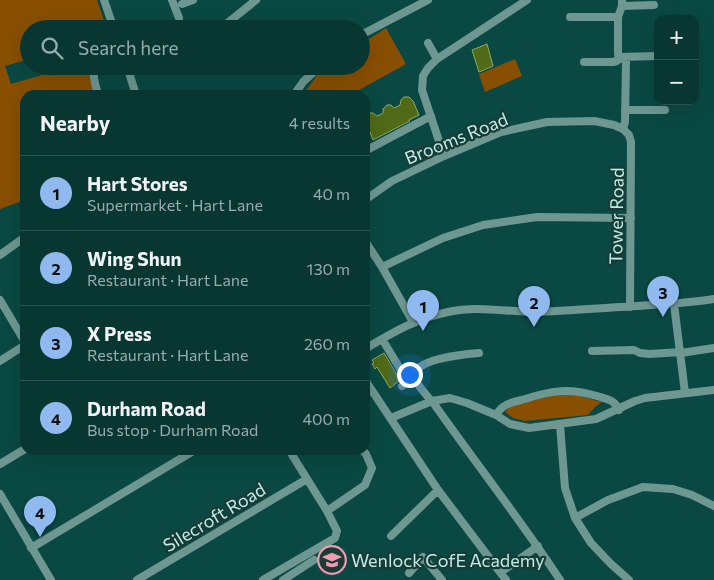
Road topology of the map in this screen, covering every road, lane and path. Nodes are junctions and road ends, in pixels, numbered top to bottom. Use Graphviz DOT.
graph roads {
  1 [pos="104,0"];
  2 [pos="172,0"];
  3 [pos="193,0"];
  4 [pos="256,0"];
  5 [pos="428,0"];
  6 [pos="527,0"];
  7 [pos="622,3"];
  8 [pos="182,4"];
  9 [pos="654,6"];
  10 [pos="570,17"];
  11 [pos="618,17"];
  12 [pos="179,18"];
  13 [pos="111,20"];
  14 [pos="231,20"];
  15 [pos="370,31"];
  16 [pos="428,43"];
  17 [pos="619,56"];
  18 [pos="654,56"];
  19 [pos="437,59"];
  20 [pos="584,62"];
  21 [pos="93,75"];
  22 [pos="132,75"];
  23 [pos="310,75"];
  24 [pos="97,90"];
  25 [pos="135,90"];
  26 [pos="297,90"];
  27 [pos="625,110"];
  28 [pos="665,110"];
  29 [pos="431,116"];
  30 [pos="623,129"];
  31 [pos="370,148"];
  32 [pos="444,156"];
  33 [pos="370,196"];
  34 [pos="631,218"];
  35 [pos="20,241"];
  36 [pos="370,249"];
  37 [pos="0,255"];
  38 [pos="382,267"];
  39 [pos="714,298"];
  40 [pos="0,300"];
  41 [pos="674,304"];
  42 [pos="630,307"];
  43 [pos="413,322"];
  44 [pos="20,334"];
  45 [pos="382,339"];
  46 [pos="370,346"];
  47 [pos="20,347"];
  48 [pos="714,348"];
  49 [pos="592,351"];
  50 [pos="680,352"];
  51 [pos="479,353"];
  52 [pos="0,361"];
  53 [pos="402,386"];
  54 [pos="370,387"];
  55 [pos="714,390"];
  56 [pos="685,393"];
  57 [pos="432,401"];
  58 [pos="619,410"];
  59 [pos="496,415"];
  60 [pos="391,418"];
  61 [pos="560,425"];
  62 [pos="20,452"];
  63 [pos="187,455"];
  64 [pos="292,455"];
  65 [pos="366,455"];
  66 [pos="0,464"];
  67 [pos="307,479"];
  68 [pos="438,490"];
  69 [pos="0,494"];
  70 [pos="714,506"];
  71 [pos="327,510"];
  72 [pos="575,518"];
  73 [pos="391,536"];
  74 [pos="538,546"];
  75 [pos="32,548"];
  76 [pos="314,560"];
  77 [pos="501,572"];
  78 [pos="409,573"];
  79 [pos="277,576"];
  80 [pos="51,580"];
  81 [pos="137,580"];
  82 [pos="263,580"];
  83 [pos="283,580"];
  84 [pos="442,580"];
  85 [pos="506,580"];
  86 [pos="560,580"];
  87 [pos="628,580"];
  1 -- 13 [label="street"];
  2 -- 12 [label="street"];
  3 -- 8 [label="street"];
  4 -- 14 [label="street"];
  5 -- 15 [label="street"];
  6 -- 19 [label="street"];
  7 -- 9 [label="street"];
  7 -- 11 [label="street"];
  10 -- 11 [label="street"];
  11 -- 17 [label="street"];
  16 -- 19 [label="street"];
  17 -- 18 [label="street"];
  17 -- 20 [label="street"];
  17 -- 27 [label="street"];
  19 -- 29 [label="street"];
  21 -- 24 [label="street"];
  22 -- 25 [label="street"];
  23 -- 26 [label="street"];
  27 -- 28 [label="street"];
  27 -- 30 [label="street"];
  29 -- 31 [label="street"];
  29 -- 32 [label="street"];
  30 -- 32 [label="street, Brooms Road"];
  30 -- 34 [label="street, Tower Road"];
  32 -- 33 [label="street, Brooms Road"];
  34 -- 38 [label="street"];
  34 -- 42 [label="street, Tower Road"];
  35 -- 37 [label="street"];
  36 -- 38 [label="street"];
  38 -- 43 [label="street"];
  39 -- 41 [label="street"];
  40 -- 44 [label="street"];
  41 -- 42 [label="street"];
  41 -- 50 [label="street"];
  42 -- 43 [label="street"];
  43 -- 45 [label="street"];
  45 -- 46 [label="street"];
  45 -- 53 [label="street"];
  47 -- 52 [label="street"];
  48 -- 50 [label="street"];
  49 -- 50 [label="street"];
  50 -- 56 [label="street"];
  51 -- 57 [label="street"];
  54 -- 60 [label="street"];
  55 -- 56 [label="street"];
  56 -- 58 [label="street"];
  57 -- 59 [label="street"];
  57 -- 60 [label="street"];
  57 -- 74 [label="street"];
  58 -- 59 [label="street"];
  58 -- 61 [label="street"];
  59 -- 61 [label="street"];
  60 -- 68 [label="street"];
  61 -- 72 [label="street"];
  62 -- 66 [label="street"];
  63 -- 75 [label="street"];
  64 -- 67 [label="street"];
  65 -- 71 [label="street"];
  67 -- 71 [label="street"];
  67 -- 81 [label="street, Silecroft Road"];
  68 -- 73 [label="street"];
  68 -- 77 [label="street"];
  69 -- 75 [label="street"];
  70 -- 72 [label="street"];
  71 -- 79 [label="street"];
  72 -- 87 [label="street"];
  74 -- 77 [label="street"];
  74 -- 86 [label="street"];
  75 -- 80 [label="street"];
  76 -- 83 [label="street"];
  77 -- 85 [label="street"];
  78 -- 84 [label="street"];
  79 -- 82 [label="street"];
}
